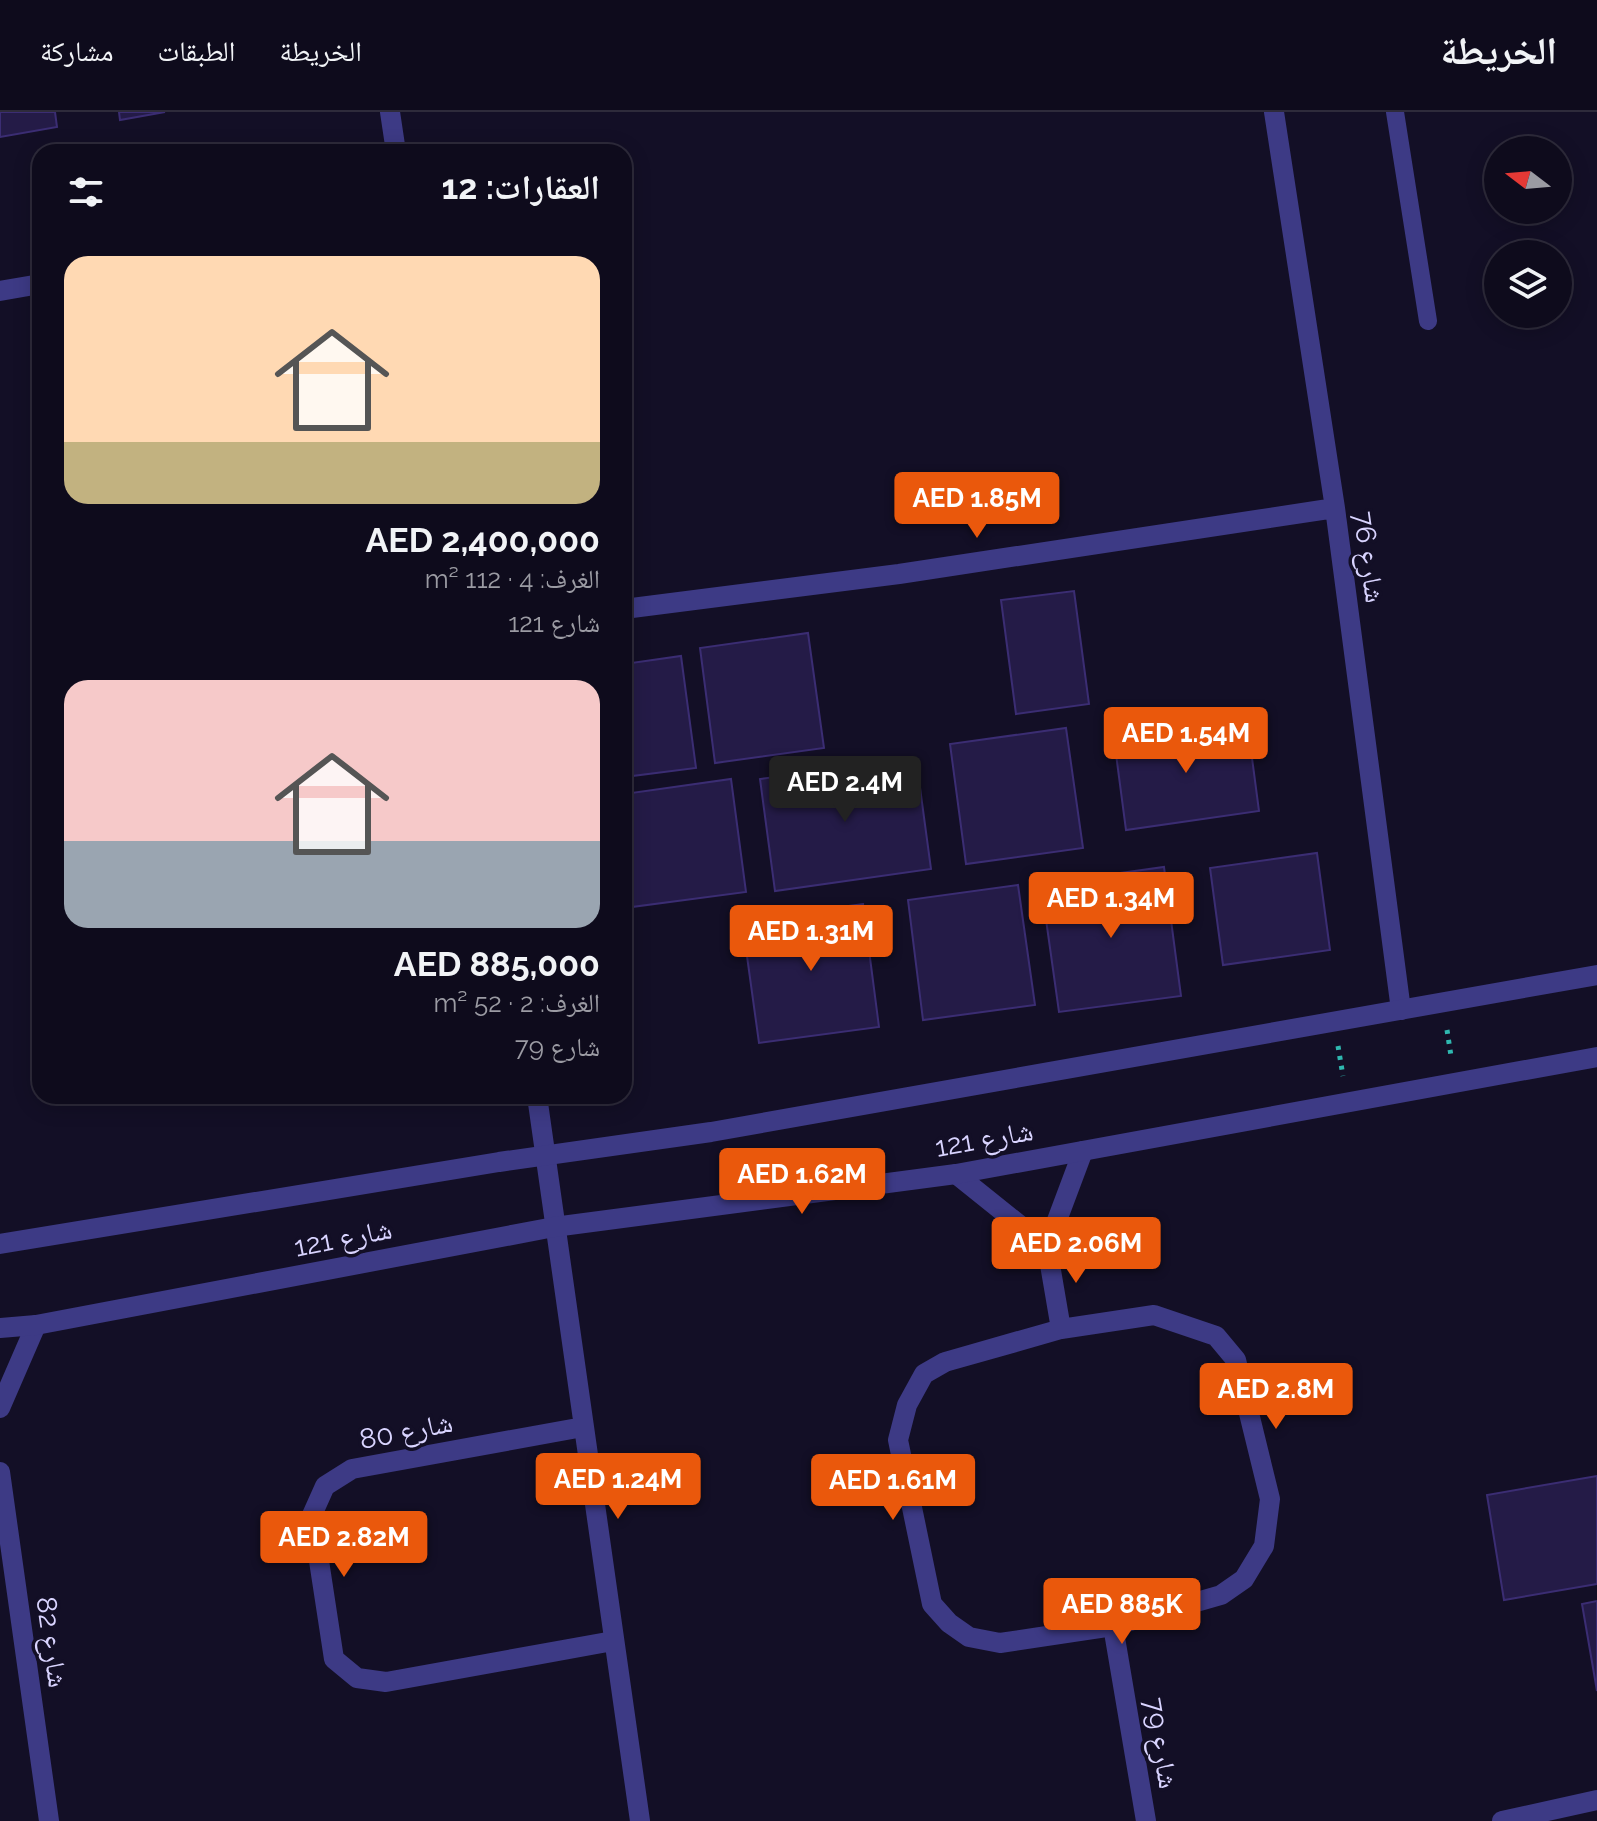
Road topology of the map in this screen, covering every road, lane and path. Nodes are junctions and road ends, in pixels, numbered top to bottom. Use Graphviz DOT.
graph roads {
  1 [pos="390,112"];
  2 [pos="1274,112"];
  3 [pos="1395,112"];
  4 [pos="395,144"];
  5 [pos="32,285"];
  6 [pos="0,291"];
  7 [pos="1428,321"];
  8 [pos="1335,508"];
  9 [pos="632,608"];
  10 [pos="1597,975"];
  11 [pos="1442,1002"];
  12 [pos="1401,1010"];
  13 [pos="1334,1022"];
  14 [pos="1597,1057"];
  15 [pos="1456,1083"];
  16 [pos="1348,1102"];
  17 [pos="538,1104"];
  18 [pos="1083,1151"];
  19 [pos="545,1155"];
  20 [pos="956,1174"];
  21 [pos="554,1227"];
  22 [pos="0,1244"];
  23 [pos="1047,1247"];
  24 [pos="36,1325"];
  25 [pos="0,1328"];
  26 [pos="1061,1329"];
  27 [pos="0,1408"];
  28 [pos="583,1427"];
  29 [pos="0,1472"];
  30 [pos="1113,1626"];
  31 [pos="613,1641"];
  32 [pos="1597,1800"];
  33 [pos="49,1821"];
  34 [pos="640,1821"];
  35 [pos="1146,1821"];
  36 [pos="1502,1821"];
  1 -- 4 [label="street"];
  2 -- 8 [label="street, شارع 76"];
  3 -- 7 [label="lane"];
  5 -- 6 [label="street"];
  8 -- 9 [label="street"];
  8 -- 12 [label="street, شارع 76"];
  10 -- 11 [label="street, شارع 121"];
  11 -- 12 [label="street, شارع 121"];
  11 -- 15 [label="path"];
  12 -- 13 [label="street, شارع 121"];
  13 -- 16 [label="path"];
  13 -- 19 [label="street, شارع 121"];
  14 -- 15 [label="street, شارع 121"];
  15 -- 16 [label="street, شارع 121"];
  16 -- 18 [label="street, شارع 121"];
  17 -- 19 [label="street"];
  18 -- 20 [label="street, شارع 121"];
  18 -- 23 [label="street"];
  19 -- 21 [label="street"];
  19 -- 22 [label="street, شارع 121"];
  20 -- 21 [label="street, شارع 121"];
  20 -- 23 [label="street"];
  21 -- 24 [label="street, شارع 121"];
  21 -- 28 [label="street"];
  23 -- 26 [label="street"];
  24 -- 25 [label="street, شارع 121"];
  24 -- 27 [label="street"];
  26 -- 30 [label="street"];
  26 -- 30 [label="street"];
  28 -- 31 [label="street"];
  28 -- 31 [label="street, شارع 80"];
  29 -- 33 [label="street, شارع 82"];
  30 -- 35 [label="street, شارع 79"];
  31 -- 34 [label="street"];
  32 -- 36 [label="street"];
}
